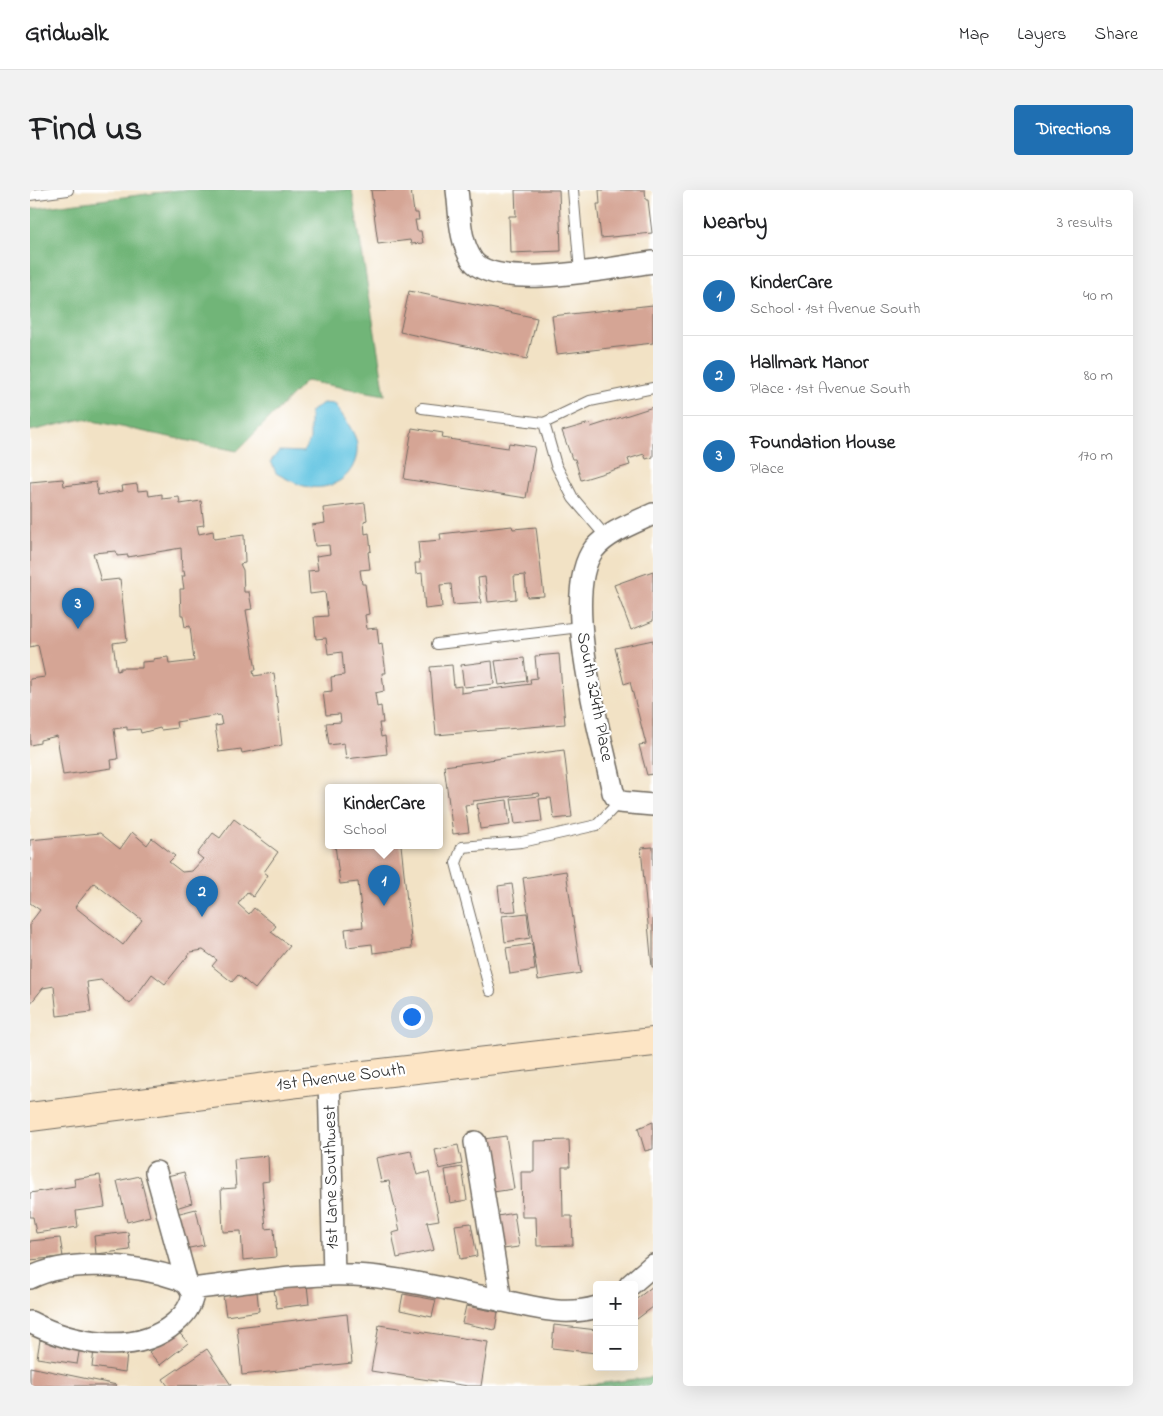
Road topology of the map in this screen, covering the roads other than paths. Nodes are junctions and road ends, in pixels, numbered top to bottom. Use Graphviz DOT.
graph roads {
  1 [pos="68,190"];
  2 [pos="457,190"];
  3 [pos="573,190"];
  4 [pos="30,195"];
  5 [pos="653,262"];
  6 [pos="580,272"];
  7 [pos="653,388"];
  8 [pos="422,408"];
  9 [pos="544,423"];
  10 [pos="653,514"];
  11 [pos="607,538"];
  12 [pos="580,627"];
  13 [pos="437,644"];
  14 [pos="619,802"];
  15 [pos="653,805"];
  16 [pos="490,990"];
  17 [pos="653,1042"];
  18 [pos="330,1079"];
  19 [pos="30,1117"];
  20 [pos="475,1142"];
  21 [pos="156,1172"];
  22 [pos="653,1265"];
  23 [pos="334,1275"];
  24 [pos="30,1278"];
  25 [pos="635,1281"];
  26 [pos="190,1286"];
  27 [pos="501,1301"];
  28 [pos="593,1308"];
  29 [pos="30,1322"];
  1 -- 4 [label="lane"];
  2 -- 6 [label="street"];
  3 -- 6 [label="lane"];
  5 -- 6 [label="street"];
  7 -- 9 [label="lane"];
  8 -- 9 [label="lane"];
  9 -- 11 [label="lane"];
  10 -- 11 [label="street"];
  11 -- 12 [label="street, South 324th Place"];
  12 -- 13 [label="lane"];
  12 -- 14 [label="street, South 324th Place"];
  14 -- 15 [label="street"];
  14 -- 16 [label="lane"];
  17 -- 18 [label="main road, 1st Avenue South"];
  18 -- 19 [label="main road, 1st Avenue South"];
  18 -- 23 [label="street, 1st Lane Southwest"];
  20 -- 27 [label="street"];
  21 -- 26 [label="street"];
  22 -- 25 [label="street"];
  23 -- 26 [label="street, 1st Lane Southwest"];
  23 -- 27 [label="street, 1st Lane Southwest"];
  24 -- 26 [label="street, 1st Lane Southwest"];
  26 -- 29 [label="street"];
  27 -- 28 [label="street, 1st Lane Southwest"];
}
